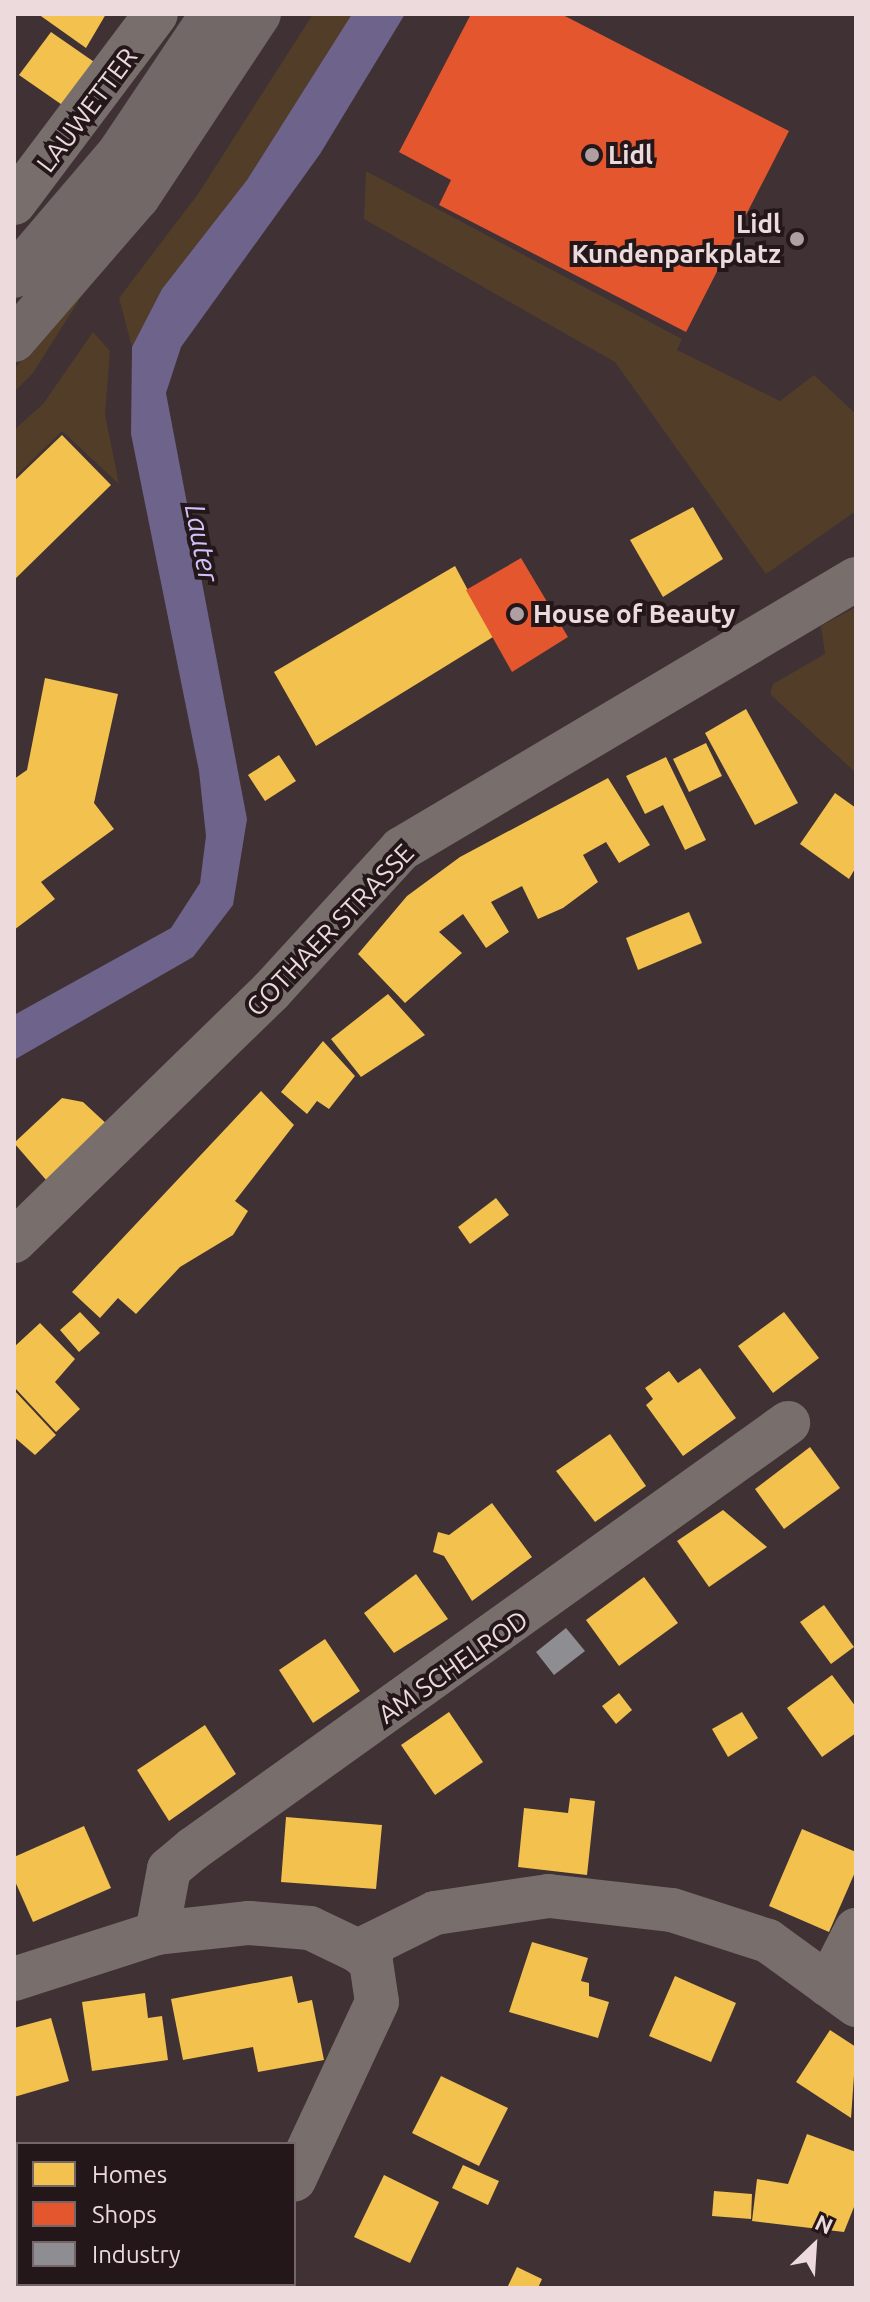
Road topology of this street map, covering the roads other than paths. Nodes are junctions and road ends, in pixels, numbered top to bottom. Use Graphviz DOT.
graph roads {
  1 [pos="156,14"];
  2 [pos="212,14"];
  3 [pos="259,14"];
  4 [pos="14,203"];
  5 [pos="14,276"];
  6 [pos="14,340"];
  7 [pos="856,579"];
  8 [pos="14,1241"];
  9 [pos="788,1423"];
  10 [pos="856,1930"];
  11 [pos="157,1933"];
  12 [pos="358,1951"];
  13 [pos="14,1979"];
  14 [pos="842,1995"];
  15 [pos="296,2176"];
  1 -- 4 [label="street, LAUWETTER"];
  2 -- 5 [label="main road"];
  3 -- 6 [label="main road"];
  7 -- 8 [label="street, GOTHAER STRASSE"];
  9 -- 11 [label="street, AM SCHELROD"];
  10 -- 14 [label="street"];
  11 -- 12 [label="street"];
  11 -- 13 [label="street"];
  12 -- 14 [label="street"];
  12 -- 15 [label="street"];
}
